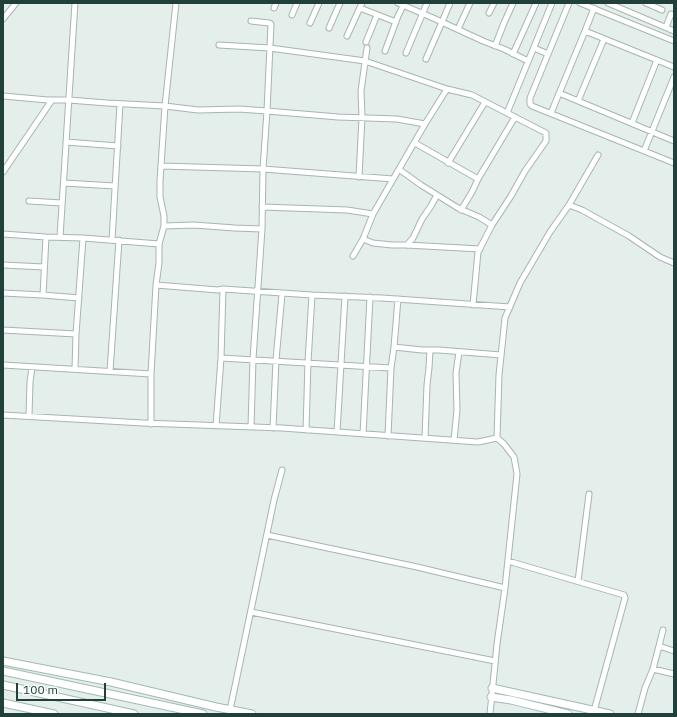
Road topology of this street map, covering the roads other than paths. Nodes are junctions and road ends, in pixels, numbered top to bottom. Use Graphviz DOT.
graph roads {
  1 [pos="16,3"];
  2 [pos="75,3"];
  3 [pos="176,3"];
  4 [pos="297,3"];
  5 [pos="319,3"];
  6 [pos="340,3"];
  7 [pos="398,3"];
  8 [pos="427,3"];
  9 [pos="450,3"];
  10 [pos="470,3"];
  11 [pos="494,3"];
  12 [pos="513,3"];
  13 [pos="536,3"];
  14 [pos="552,3"];
  15 [pos="569,3"];
  16 [pos="580,3"];
  17 [pos="608,3"];
  18 [pos="646,3"];
  19 [pos="404,4"];
  20 [pos="361,5"];
  21 [pos="594,8"];
  22 [pos="662,10"];
  23 [pos="489,13"];
  24 [pos="423,14"];
  25 [pos="292,15"];
  26 [pos="377,15"];
  27 [pos="674,15"];
  28 [pos="3,19"];
  29 [pos="251,21"];
  30 [pos="310,22"];
  31 [pos="396,22"];
  32 [pos="442,22"];
  33 [pos="666,27"];
  34 [pos="329,28"];
  35 [pos="458,29"];
  36 [pos="673,29"];
  37 [pos="585,31"];
  38 [pos="347,36"];
  39 [pos="604,39"];
  40 [pos="674,41"];
  41 [pos="219,45"];
  42 [pos="495,46"];
  43 [pos="270,48"];
  44 [pos="534,48"];
  45 [pos="385,51"];
  46 [pos="406,53"];
  47 [pos="513,54"];
  48 [pos="548,54"];
  49 [pos="426,59"];
  50 [pos="657,60"];
  51 [pos="366,61"];
  52 [pos="528,61"];
  53 [pos="674,67"];
  54 [pos="674,77"];
  55 [pos="447,89"];
  56 [pos="559,93"];
  57 [pos="3,96"];
  58 [pos="52,100"];
  59 [pos="69,100"];
  60 [pos="578,101"];
  61 [pos="485,102"];
  62 [pos="120,104"];
  63 [pos="165,106"];
  64 [pos="267,111"];
  65 [pos="507,113"];
  66 [pos="551,113"];
  67 [pos="362,117"];
  68 [pos="515,117"];
  69 [pos="632,123"];
  70 [pos="426,124"];
  71 [pos="652,131"];
  72 [pos="674,140"];
  73 [pos="66,142"];
  74 [pos="415,144"];
  75 [pos="118,146"];
  76 [pos="644,151"];
  77 [pos="598,155"];
  78 [pos="448,162"];
  79 [pos="674,163"];
  80 [pos="161,166"];
  81 [pos="263,169"];
  82 [pos="400,170"];
  83 [pos="3,172"];
  84 [pos="359,177"];
  85 [pos="393,179"];
  86 [pos="478,179"];
  87 [pos="64,183"];
  88 [pos="115,186"];
  89 [pos="437,195"];
  90 [pos="29,201"];
  91 [pos="62,203"];
  92 [pos="569,205"];
  93 [pos="262,207"];
  94 [pos="461,210"];
  95 [pos="373,214"];
  96 [pos="492,225"];
  97 [pos="164,226"];
  98 [pos="262,229"];
  99 [pos="3,234"];
  100 [pos="46,237"];
  101 [pos="60,237"];
  102 [pos="83,238"];
  103 [pos="363,239"];
  104 [pos="112,240"];
  105 [pos="119,240"];
  106 [pos="160,244"];
  107 [pos="407,245"];
  108 [pos="480,249"];
  109 [pos="353,256"];
  110 [pos="674,263"];
  111 [pos="3,265"];
  112 [pos="44,267"];
  113 [pos="156,285"];
  114 [pos="223,289"];
  115 [pos="257,292"];
  116 [pos="3,293"];
  117 [pos="282,294"];
  118 [pos="43,295"];
  119 [pos="312,295"];
  120 [pos="345,296"];
  121 [pos="370,297"];
  122 [pos="79,298"];
  123 [pos="398,299"];
  124 [pos="473,305"];
  125 [pos="510,307"];
  126 [pos="3,330"];
  127 [pos="76,334"];
  128 [pos="394,347"];
  129 [pos="430,350"];
  130 [pos="459,352"];
  131 [pos="501,355"];
  132 [pos="222,358"];
  133 [pos="253,359"];
  134 [pos="276,360"];
  135 [pos="308,362"];
  136 [pos="3,365"];
  137 [pos="341,365"];
  138 [pos="366,366"];
  139 [pos="32,367"];
  140 [pos="391,368"];
  141 [pos="75,369"];
  142 [pos="110,371"];
  143 [pos="151,374"];
  144 [pos="3,415"];
  145 [pos="29,416"];
  146 [pos="151,424"];
  147 [pos="216,426"];
  148 [pos="251,427"];
  149 [pos="273,428"];
  150 [pos="306,430"];
  151 [pos="337,432"];
  152 [pos="363,434"];
  153 [pos="388,436"];
  154 [pos="425,438"];
  155 [pos="498,438"];
  156 [pos="454,440"];
  157 [pos="282,470"];
  158 [pos="589,494"];
  159 [pos="267,535"];
  160 [pos="508,561"];
  161 [pos="578,581"];
  162 [pos="505,588"];
  163 [pos="251,612"];
  164 [pos="663,630"];
  165 [pos="659,646"];
  166 [pos="674,651"];
  167 [pos="3,661"];
  168 [pos="495,661"];
  169 [pos="653,669"];
  170 [pos="3,671"];
  171 [pos="674,674"];
  172 [pos="3,684"];
  173 [pos="492,688"];
  174 [pos="491,697"];
  175 [pos="3,703"];
  176 [pos="230,710"];
  177 [pos="594,711"];
  178 [pos="54,714"];
  179 [pos="134,714"];
  180 [pos="203,714"];
  181 [pos="252,714"];
  182 [pos="490,714"];
  183 [pos="568,714"];
  184 [pos="610,714"];
  185 [pos="638,714"];
  1 -- 28 [label="street"];
  2 -- 59 [label="street"];
  3 -- 63 [label="street"];
  4 -- 25 [label="street"];
  5 -- 30 [label="street"];
  6 -- 34 [label="street"];
  7 -- 19 [label="street"];
  8 -- 24 [label="street"];
  9 -- 32 [label="street"];
  10 -- 35 [label="street"];
  11 -- 23 [label="street"];
  12 -- 42 [label="street"];
  13 -- 47 [label="street"];
  14 -- 44 [label="street"];
  15 -- 48 [label="street"];
  16 -- 21 [label="street"];
  17 -- 33 [label="street"];
  18 -- 22 [label="street"];
  19 -- 24 [label="street"];
  19 -- 31 [label="street"];
  20 -- 26 [label="street"];
  20 -- 38 [label="street"];
  21 -- 37 [label="street"];
  21 -- 40 [label="street"];
  24 -- 32 [label="street"];
  24 -- 46 [label="street"];
  26 -- 31 [label="street"];
  26 -- 51 [label="street"];
  27 -- 33 [label="street"];
  29 -- 43 [label="street"];
  31 -- 45 [label="street"];
  32 -- 35 [label="street"];
  32 -- 49 [label="street"];
  33 -- 36 [label="street"];
  35 -- 42 [label="street"];
  37 -- 39 [label="street"];
  37 -- 56 [label="street"];
  39 -- 50 [label="street"];
  39 -- 60 [label="street"];
  41 -- 43 [label="street"];
  42 -- 47 [label="street"];
  43 -- 51 [label="street"];
  43 -- 64 [label="street"];
  44 -- 48 [label="street"];
  44 -- 52 [label="street"];
  47 -- 52 [label="street"];
  48 -- 66 [label="street"];
  50 -- 53 [label="street"];
  50 -- 69 [label="street"];
  51 -- 55 [label="street"];
  51 -- 67 [label="street"];
  52 -- 65 [label="street"];
  54 -- 71 [label="street"];
  55 -- 61 [label="street"];
  55 -- 70 [label="street"];
  56 -- 60 [label="street"];
  56 -- 66 [label="street"];
  57 -- 58 [label="street"];
  58 -- 59 [label="street"];
  58 -- 83 [label="street"];
  59 -- 62 [label="street"];
  59 -- 73 [label="street"];
  60 -- 69 [label="street"];
  61 -- 65 [label="street"];
  61 -- 78 [label="street"];
  62 -- 63 [label="street"];
  62 -- 75 [label="street"];
  63 -- 64 [label="street"];
  63 -- 80 [label="street"];
  64 -- 67 [label="street"];
  64 -- 81 [label="street"];
  65 -- 68 [label="street"];
  66 -- 76 [label="street"];
  67 -- 70 [label="street"];
  67 -- 84 [label="street"];
  68 -- 86 [label="street"];
  68 -- 96 [label="street"];
  69 -- 71 [label="street"];
  70 -- 74 [label="street"];
  71 -- 72 [label="street"];
  71 -- 76 [label="street"];
  73 -- 75 [label="street"];
  73 -- 87 [label="street"];
  74 -- 78 [label="street"];
  74 -- 82 [label="street"];
  75 -- 88 [label="street"];
  76 -- 79 [label="street"];
  77 -- 92 [label="street"];
  78 -- 86 [label="street"];
  80 -- 81 [label="street"];
  80 -- 97 [label="street"];
  81 -- 84 [label="street"];
  81 -- 93 [label="street"];
  82 -- 85 [label="street"];
  82 -- 89 [label="street"];
  84 -- 85 [label="street"];
  85 -- 95 [label="street"];
  86 -- 94 [label="street"];
  87 -- 88 [label="street"];
  87 -- 91 [label="street"];
  88 -- 104 [label="street"];
  89 -- 94 [label="street"];
  89 -- 107 [label="street"];
  90 -- 91 [label="street"];
  91 -- 101 [label="street"];
  92 -- 110 [label="street"];
  92 -- 125 [label="street"];
  93 -- 95 [label="street"];
  93 -- 98 [label="street"];
  94 -- 96 [label="street"];
  95 -- 103 [label="street"];
  96 -- 108 [label="street"];
  97 -- 98 [label="street"];
  97 -- 106 [label="street"];
  98 -- 115 [label="street"];
  99 -- 100 [label="street"];
  100 -- 101 [label="street"];
  100 -- 112 [label="street"];
  101 -- 102 [label="street"];
  102 -- 104 [label="street"];
  102 -- 122 [label="street"];
  103 -- 107 [label="street"];
  103 -- 109 [label="street"];
  104 -- 105 [label="street"];
  105 -- 106 [label="street"];
  105 -- 142 [label="street"];
  106 -- 113 [label="street"];
  107 -- 108 [label="street"];
  108 -- 124 [label="street"];
  111 -- 112 [label="street"];
  112 -- 118 [label="street"];
  113 -- 114 [label="street"];
  113 -- 143 [label="street"];
  114 -- 115 [label="street"];
  114 -- 132 [label="street"];
  115 -- 117 [label="street"];
  115 -- 133 [label="street"];
  116 -- 118 [label="street"];
  117 -- 119 [label="street"];
  117 -- 134 [label="street"];
  118 -- 122 [label="street"];
  119 -- 120 [label="street"];
  119 -- 135 [label="street"];
  120 -- 121 [label="street"];
  120 -- 137 [label="street"];
  121 -- 123 [label="street"];
  121 -- 138 [label="street"];
  122 -- 127 [label="street"];
  123 -- 124 [label="street"];
  123 -- 128 [label="street"];
  124 -- 125 [label="street"];
  125 -- 131 [label="street"];
  126 -- 127 [label="street"];
  127 -- 141 [label="street"];
  128 -- 129 [label="street"];
  128 -- 140 [label="street"];
  129 -- 130 [label="street"];
  129 -- 154 [label="street"];
  130 -- 131 [label="street"];
  130 -- 156 [label="street"];
  131 -- 155 [label="street"];
  132 -- 133 [label="street"];
  132 -- 147 [label="street"];
  133 -- 134 [label="street"];
  133 -- 148 [label="street"];
  134 -- 135 [label="street"];
  134 -- 149 [label="street"];
  135 -- 137 [label="street"];
  135 -- 150 [label="street"];
  136 -- 139 [label="street"];
  137 -- 138 [label="street"];
  137 -- 151 [label="street"];
  138 -- 140 [label="street"];
  138 -- 152 [label="street"];
  139 -- 141 [label="street"];
  139 -- 145 [label="street"];
  140 -- 153 [label="street"];
  141 -- 142 [label="street"];
  142 -- 143 [label="street"];
  143 -- 146 [label="street"];
  144 -- 145 [label="street"];
  145 -- 146 [label="street"];
  146 -- 147 [label="street"];
  147 -- 148 [label="street"];
  148 -- 149 [label="street"];
  149 -- 150 [label="street"];
  150 -- 151 [label="street"];
  151 -- 152 [label="street"];
  152 -- 153 [label="street"];
  153 -- 154 [label="street"];
  154 -- 156 [label="street"];
  155 -- 156 [label="street"];
  155 -- 160 [label="street"];
  157 -- 159 [label="street"];
  158 -- 161 [label="street"];
  159 -- 162 [label="street"];
  159 -- 163 [label="street"];
  160 -- 161 [label="street"];
  160 -- 162 [label="street"];
  161 -- 177 [label="street"];
  162 -- 168 [label="street"];
  163 -- 168 [label="street"];
  163 -- 176 [label="street"];
  164 -- 165 [label="street"];
  165 -- 166 [label="street"];
  165 -- 169 [label="street"];
  167 -- 176 [label="main road"];
  168 -- 173 [label="street"];
  169 -- 171 [label="street"];
  169 -- 185 [label="street"];
  170 -- 180 [label="main road"];
  172 -- 179 [label="main road"];
  173 -- 174 [label="street"];
  173 -- 177 [label="main road"];
  174 -- 182 [label="street"];
  174 -- 183 [label="main road"];
  175 -- 178 [label="main road"];
  176 -- 181 [label="main road"];
  177 -- 184 [label="main road"];
}
